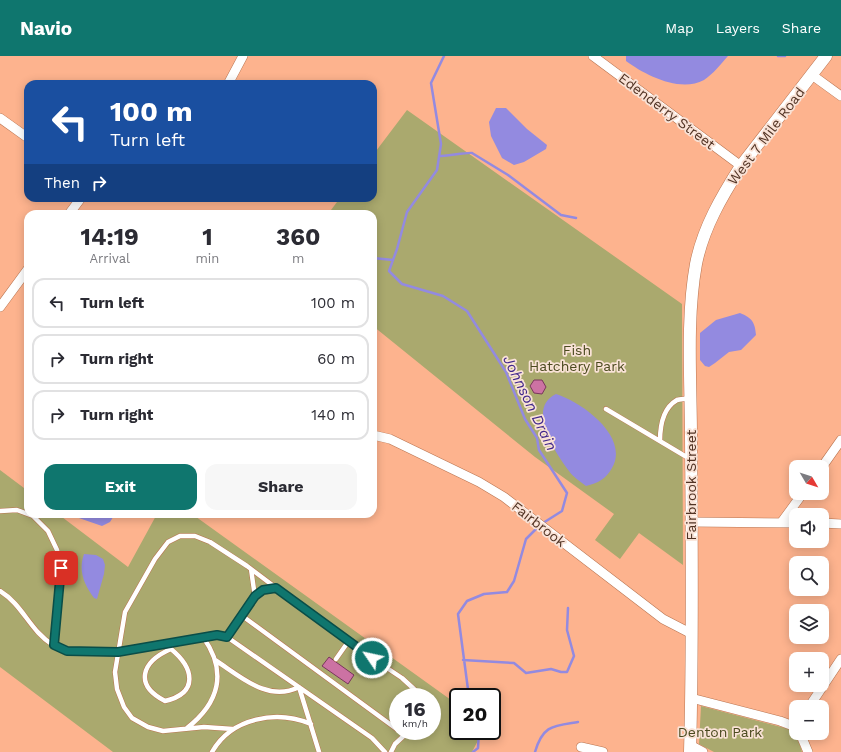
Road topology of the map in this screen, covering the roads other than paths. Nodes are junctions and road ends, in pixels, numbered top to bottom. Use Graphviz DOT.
graph roads {
  1 [pos="243,56"];
  2 [pos="593,56"];
  3 [pos="826,56"];
  4 [pos="812,75"];
  5 [pos="230,80"];
  6 [pos="841,96"];
  7 [pos="0,118"];
  8 [pos="24,135"];
  9 [pos="741,166"];
  10 [pos="711,220"];
  11 [pos="24,274"];
  12 [pos="0,307"];
  13 [pos="691,398"];
  14 [pos="606,409"];
  15 [pos="377,436"];
  16 [pos="841,440"];
  17 [pos="660,441"];
  18 [pos="691,460"];
  19 [pos="827,460"];
  20 [pos="798,500"];
  21 [pos="0,511"];
  22 [pos="24,513"];
  23 [pos="35,518"];
  24 [pos="692,522"];
  25 [pos="781,523"];
  26 [pos="789,523"];
  27 [pos="829,523"];
  28 [pos="841,524"];
  29 [pos="251,569"];
  30 [pos="276,588"];
  31 [pos="0,591"];
  32 [pos="255,596"];
  33 [pos="241,615"];
  34 [pos="692,634"];
  35 [pos="203,637"];
  36 [pos="227,637"];
  37 [pos="348,642"];
  38 [pos="172,643"];
  39 [pos="54,645"];
  40 [pos="171,650"];
  41 [pos="118,652"];
  42 [pos="336,659"];
  43 [pos="841,659"];
  44 [pos="215,660"];
  45 [pos="299,686"];
  46 [pos="413,688"];
  47 [pos="691,698"];
  48 [pos="814,700"];
  49 [pos="311,724"];
  50 [pos="389,724"];
  51 [pos="789,724"];
  52 [pos="186,729"];
  53 [pos="233,729"];
  54 [pos="399,740"];
  55 [pos="803,740"];
  56 [pos="581,747"];
  57 [pos="690,748"];
  58 [pos="212,752"];
  59 [pos="319,752"];
  60 [pos="385,752"];
  61 [pos="391,752"];
  62 [pos="603,752"];
  63 [pos="703,752"];
  64 [pos="808,752"];
  1 -- 5 [label="street"];
  2 -- 9 [label="street, Edenderry Street"];
  3 -- 4 [label="street, West 7 Mile Road"];
  4 -- 6 [label="street"];
  4 -- 9 [label="street, West 7 Mile Road"];
  7 -- 8 [label="street"];
  9 -- 10 [label="street, West 7 Mile Road"];
  10 -- 13 [label="street, Fairbrook Street"];
  11 -- 12 [label="street"];
  13 -- 17 [label="lane"];
  13 -- 18 [label="street, Fairbrook Street"];
  14 -- 17 [label="lane"];
  15 -- 34 [label="street, Fairbrook"];
  16 -- 19 [label="street"];
  17 -- 18 [label="lane"];
  18 -- 24 [label="street, Fairbrook Street"];
  20 -- 25 [label="street"];
  21 -- 22 [label="lane"];
  23 -- 39 [label="lane"];
  24 -- 25 [label="street"];
  24 -- 34 [label="street, Fairbrook Street"];
  25 -- 26 [label="street"];
  27 -- 28 [label="street"];
  29 -- 30 [label="lane"];
  29 -- 32 [label="lane"];
  29 -- 41 [label="lane"];
  30 -- 32 [label="lane"];
  30 -- 37 [label="lane"];
  31 -- 39 [label="lane"];
  32 -- 33 [label="lane"];
  33 -- 36 [label="lane"];
  33 -- 50 [label="lane"];
  34 -- 47 [label="street, Fairbrook Street"];
  35 -- 36 [label="lane"];
  35 -- 38 [label="lane"];
  35 -- 44 [label="lane"];
  36 -- 45 [label="lane"];
  37 -- 42 [label="lane"];
  37 -- 46 [label="lane"];
  38 -- 40 [label="lane"];
  38 -- 41 [label="lane"];
  39 -- 41 [label="lane"];
  40 -- 40 [label="lane"];
  41 -- 52 [label="lane"];
  43 -- 48 [label="street"];
  44 -- 45 [label="lane"];
  44 -- 52 [label="lane"];
  45 -- 49 [label="lane"];
  45 -- 60 [label="lane"];
  47 -- 51 [label="street"];
  47 -- 57 [label="street, Fairbrook Street"];
  49 -- 53 [label="lane"];
  49 -- 59 [label="lane"];
  52 -- 53 [label="lane"];
  53 -- 58 [label="lane"];
  54 -- 61 [label="lane"];
  55 -- 64 [label="street"];
  56 -- 62 [label="street"];
  57 -- 63 [label="street"];
}
